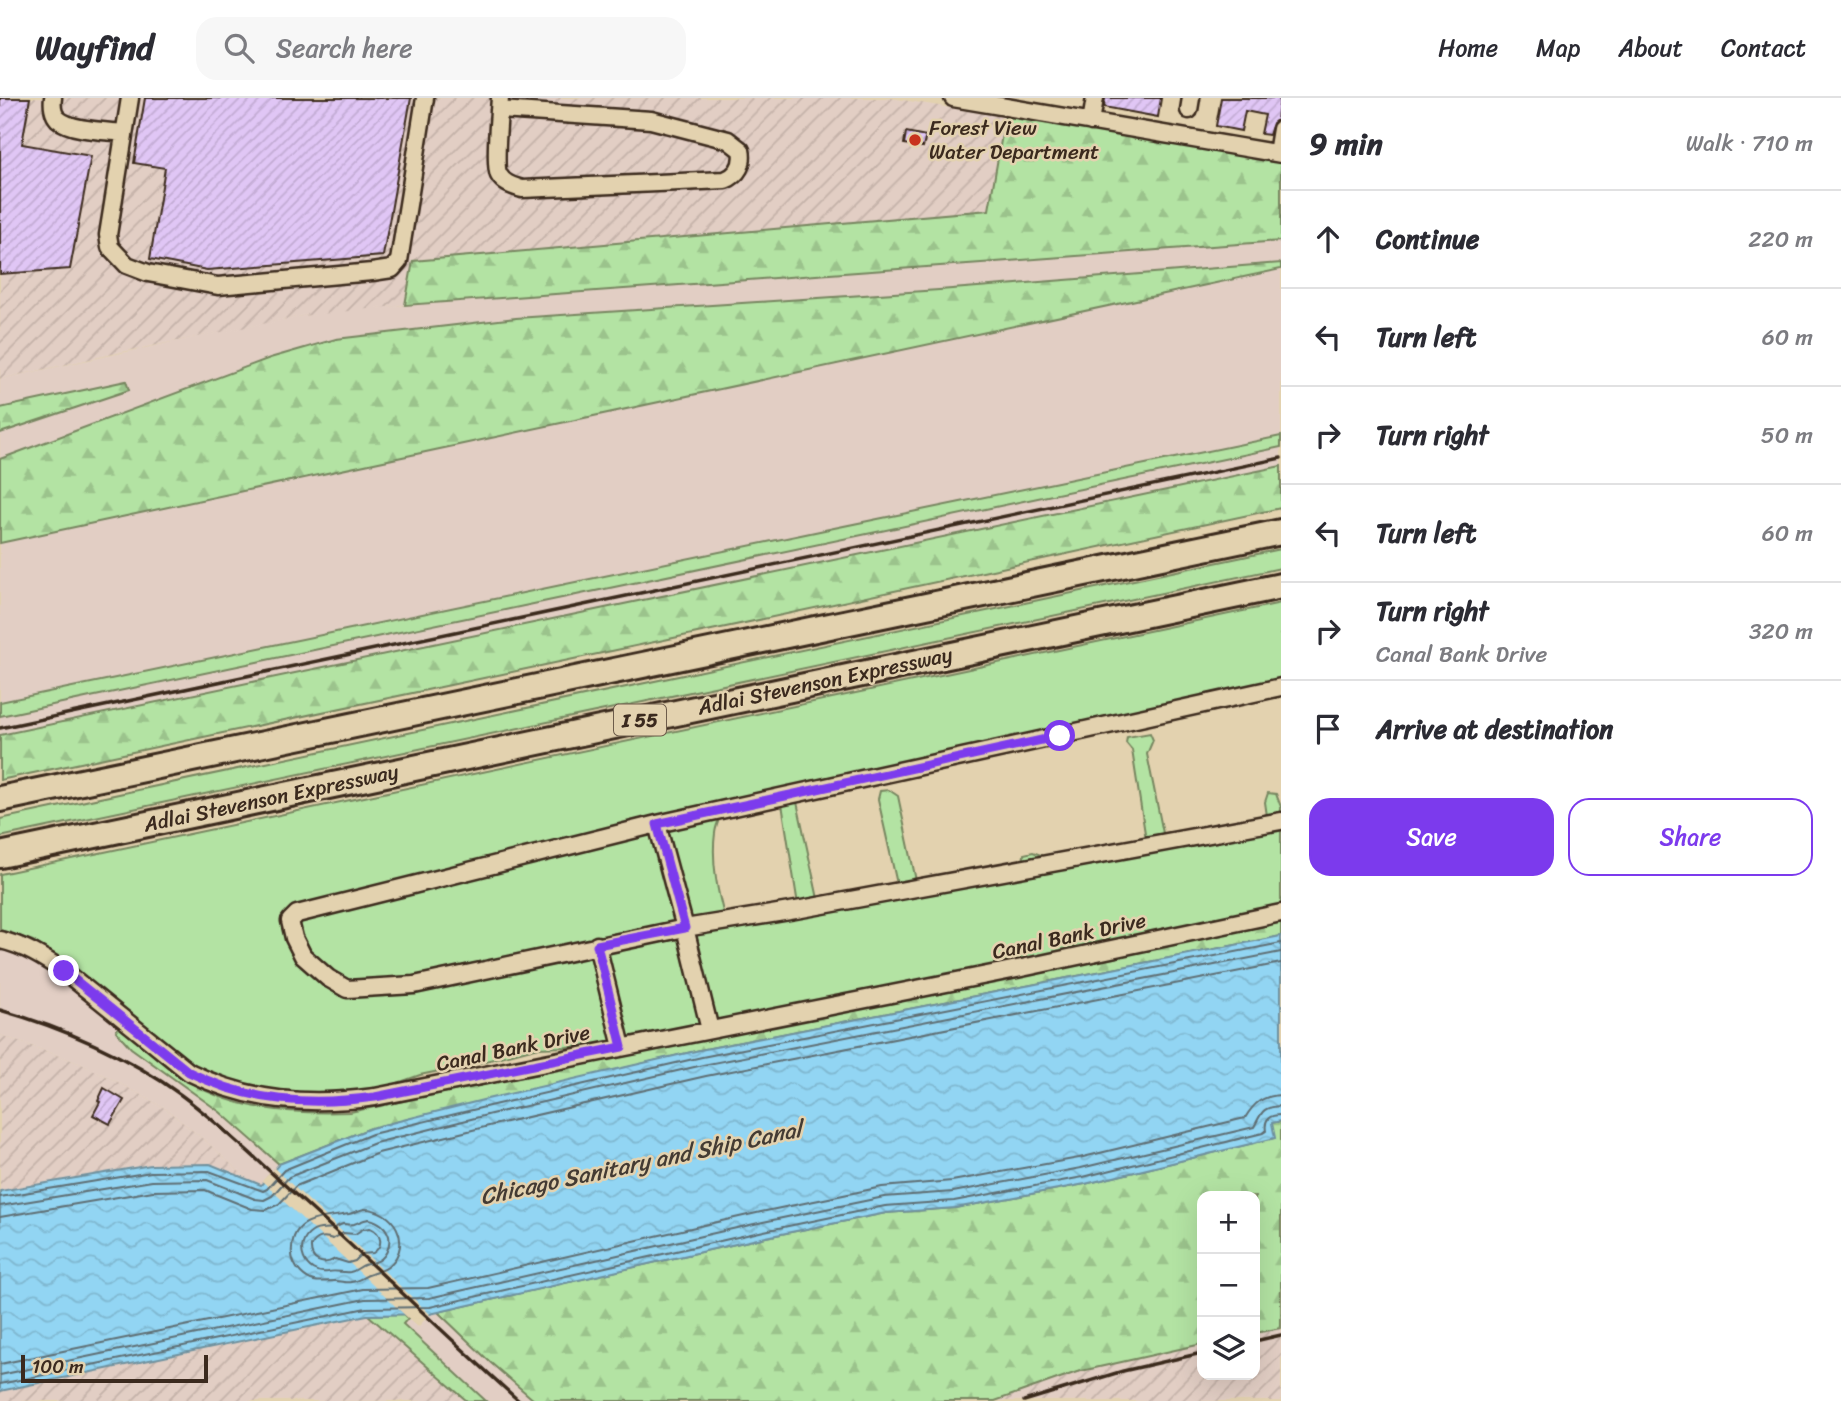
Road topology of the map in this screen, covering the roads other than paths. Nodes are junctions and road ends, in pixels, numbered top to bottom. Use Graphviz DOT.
graph roads {
  1 [pos="52,98"];
  2 [pos="130,98"];
  3 [pos="425,98"];
  4 [pos="953,98"];
  5 [pos="1096,98"];
  6 [pos="998,102"];
  7 [pos="499,104"];
  8 [pos="1091,122"];
  9 [pos="1281,129"];
  10 [pos="124,133"];
  11 [pos="1279,153"];
  12 [pos="1281,532"];
  13 [pos="1281,586"];
  14 [pos="1281,687"];
  15 [pos="0,799"];
  16 [pos="1281,821"];
  17 [pos="657,824"];
  18 [pos="0,855"];
  19 [pos="1281,913"];
  20 [pos="685,928"];
  21 [pos="0,940"];
  22 [pos="597,945"];
  23 [pos="710,1030"];
  24 [pos="622,1047"];
  1 -- 10 [label="street"];
  2 -- 10 [label="street"];
  3 -- 10 [label="street"];
  4 -- 6 [label="street"];
  5 -- 8 [label="street"];
  6 -- 8 [label="street"];
  7 -- 7 [label="street"];
  8 -- 11 [label="street"];
  9 -- 11 [label="street"];
  12 -- 15 [label="highway"];
  13 -- 18 [label="highway, Adlai Stevenson Expressway / I 55"];
  14 -- 17 [label="street"];
  16 -- 20 [label="street"];
  17 -- 20 [label="street"];
  17 -- 22 [label="street"];
  19 -- 23 [label="street, Canal Bank Drive"];
  20 -- 22 [label="street"];
  20 -- 23 [label="street"];
  21 -- 24 [label="street, Canal Bank Drive"];
  22 -- 24 [label="street"];
  23 -- 24 [label="street, Canal Bank Drive"];
}
